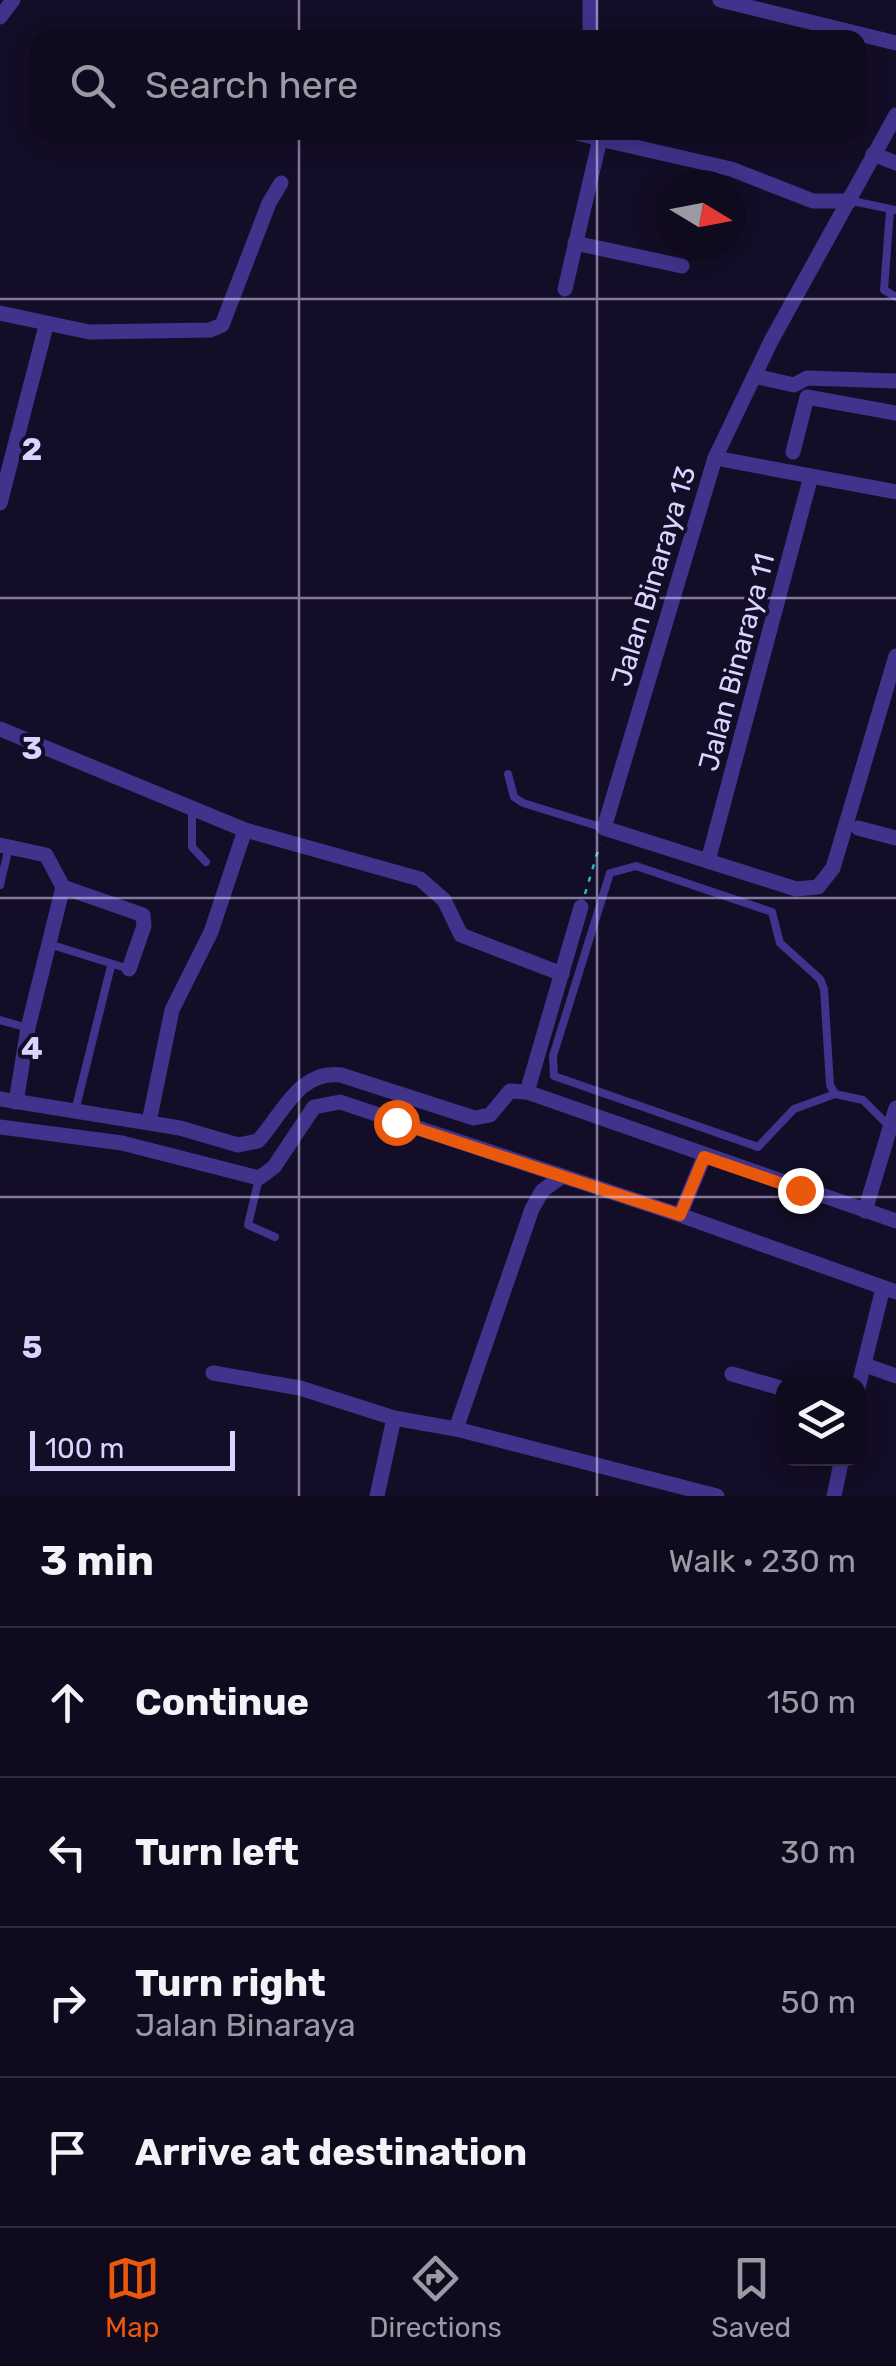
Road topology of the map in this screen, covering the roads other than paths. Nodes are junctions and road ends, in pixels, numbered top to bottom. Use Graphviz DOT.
graph roads {
  1 [pos="13,0"];
  2 [pos="590,0"];
  3 [pos="720,0"];
  4 [pos="0,17"];
  5 [pos="590,30"];
  6 [pos="843,30"];
  7 [pos="866,36"];
  8 [pos="896,43"];
  9 [pos="896,115"];
  10 [pos="600,140"];
  11 [pos="604,140"];
  12 [pos="873,154"];
  13 [pos="896,163"];
  14 [pos="282,183"];
  15 [pos="850,201"];
  16 [pos="893,210"];
  17 [pos="575,244"];
  18 [pos="682,266"];
  19 [pos="565,289"];
  20 [pos="896,298"];
  21 [pos="0,313"];
  22 [pos="46,326"];
  23 [pos="754,376"];
  24 [pos="896,381"];
  25 [pos="794,385"];
  26 [pos="807,397"];
  27 [pos="896,414"];
  28 [pos="794,452"];
  29 [pos="715,458"];
  30 [pos="811,476"];
  31 [pos="896,492"];
  32 [pos="0,502"];
  33 [pos="896,656"];
  34 [pos="0,729"];
  35 [pos="508,774"];
  36 [pos="192,809"];
  37 [pos="604,828"];
  38 [pos="858,828"];
  39 [pos="245,830"];
  40 [pos="896,838"];
  41 [pos="4,846"];
  42 [pos="708,861"];
  43 [pos="206,862"];
  44 [pos="0,886"];
  45 [pos="63,887"];
  46 [pos="581,907"];
  47 [pos="49,944"];
  48 [pos="111,966"];
  49 [pos="129,970"];
  50 [pos="562,974"];
  51 [pos="0,1020"];
  52 [pos="28,1028"];
  53 [pos="527,1092"];
  54 [pos="835,1094"];
  55 [pos="8,1101"];
  56 [pos="896,1108"];
  57 [pos="76,1111"];
  58 [pos="149,1122"];
  59 [pos="890,1127"];
  60 [pos="0,1128"];
  61 [pos="704,1157"];
  62 [pos="560,1177"];
  63 [pos="260,1178"];
  64 [pos="864,1211"];
  65 [pos="680,1215"];
  66 [pos="896,1221"];
  67 [pos="275,1236"];
  68 [pos="890,1290"];
  69 [pos="864,1366"];
  70 [pos="213,1373"];
  71 [pos="732,1374"];
  72 [pos="861,1376"];
  73 [pos="896,1376"];
  74 [pos="776,1387"];
  75 [pos="394,1418"];
  76 [pos="456,1429"];
  77 [pos="840,1466"];
  78 [pos="378,1496"];
  79 [pos="717,1496"];
  80 [pos="834,1496"];
  1 -- 4 [label="street"];
  2 -- 5 [label="street"];
  3 -- 6 [label="street"];
  7 -- 8 [label="street"];
  9 -- 12 [label="street"];
  10 -- 17 [label="street"];
  11 -- 15 [label="street"];
  12 -- 13 [label="street"];
  12 -- 15 [label="street"];
  14 -- 22 [label="street"];
  15 -- 16 [label="lane"];
  15 -- 23 [label="street"];
  16 -- 20 [label="lane"];
  17 -- 18 [label="street"];
  17 -- 19 [label="street"];
  21 -- 22 [label="street"];
  22 -- 32 [label="street"];
  23 -- 25 [label="street"];
  23 -- 29 [label="street"];
  24 -- 25 [label="street"];
  25 -- 26 [label="street"];
  26 -- 27 [label="street"];
  26 -- 28 [label="street"];
  29 -- 30 [label="street, Jalan Binaraya 13"];
  29 -- 37 [label="street, Jalan Binaraya 13"];
  30 -- 31 [label="street, Jalan Binaraya 13"];
  30 -- 42 [label="street, Jalan Binaraya 11"];
  33 -- 42 [label="street"];
  34 -- 36 [label="street"];
  35 -- 37 [label="lane"];
  36 -- 39 [label="street"];
  36 -- 43 [label="lane"];
  37 -- 42 [label="street"];
  38 -- 40 [label="street"];
  39 -- 50 [label="street"];
  39 -- 58 [label="street"];
  41 -- 44 [label="lane"];
  41 -- 45 [label="street"];
  45 -- 47 [label="street"];
  45 -- 49 [label="street"];
  46 -- 50 [label="street"];
  47 -- 48 [label="lane"];
  47 -- 52 [label="street"];
  48 -- 49 [label="lane"];
  48 -- 57 [label="lane"];
  50 -- 53 [label="street"];
  51 -- 52 [label="lane"];
  52 -- 55 [label="street"];
  53 -- 58 [label="street"];
  53 -- 61 [label="street"];
  54 -- 54 [label="lane"];
  54 -- 59 [label="lane"];
  55 -- 57 [label="street"];
  56 -- 59 [label="street"];
  57 -- 58 [label="street"];
  59 -- 64 [label="street"];
  60 -- 63 [label="street"];
  61 -- 64 [label="street"];
  61 -- 65 [label="street"];
  62 -- 63 [label="street"];
  62 -- 65 [label="street"];
  62 -- 76 [label="street"];
  63 -- 67 [label="lane"];
  64 -- 66 [label="street"];
  65 -- 68 [label="street"];
  68 -- 69 [label="street"];
  69 -- 72 [label="street"];
  69 -- 73 [label="street"];
  70 -- 75 [label="street"];
  71 -- 74 [label="street"];
  75 -- 76 [label="street"];
  75 -- 78 [label="street"];
  76 -- 79 [label="street"];
  77 -- 80 [label="street"];
}
